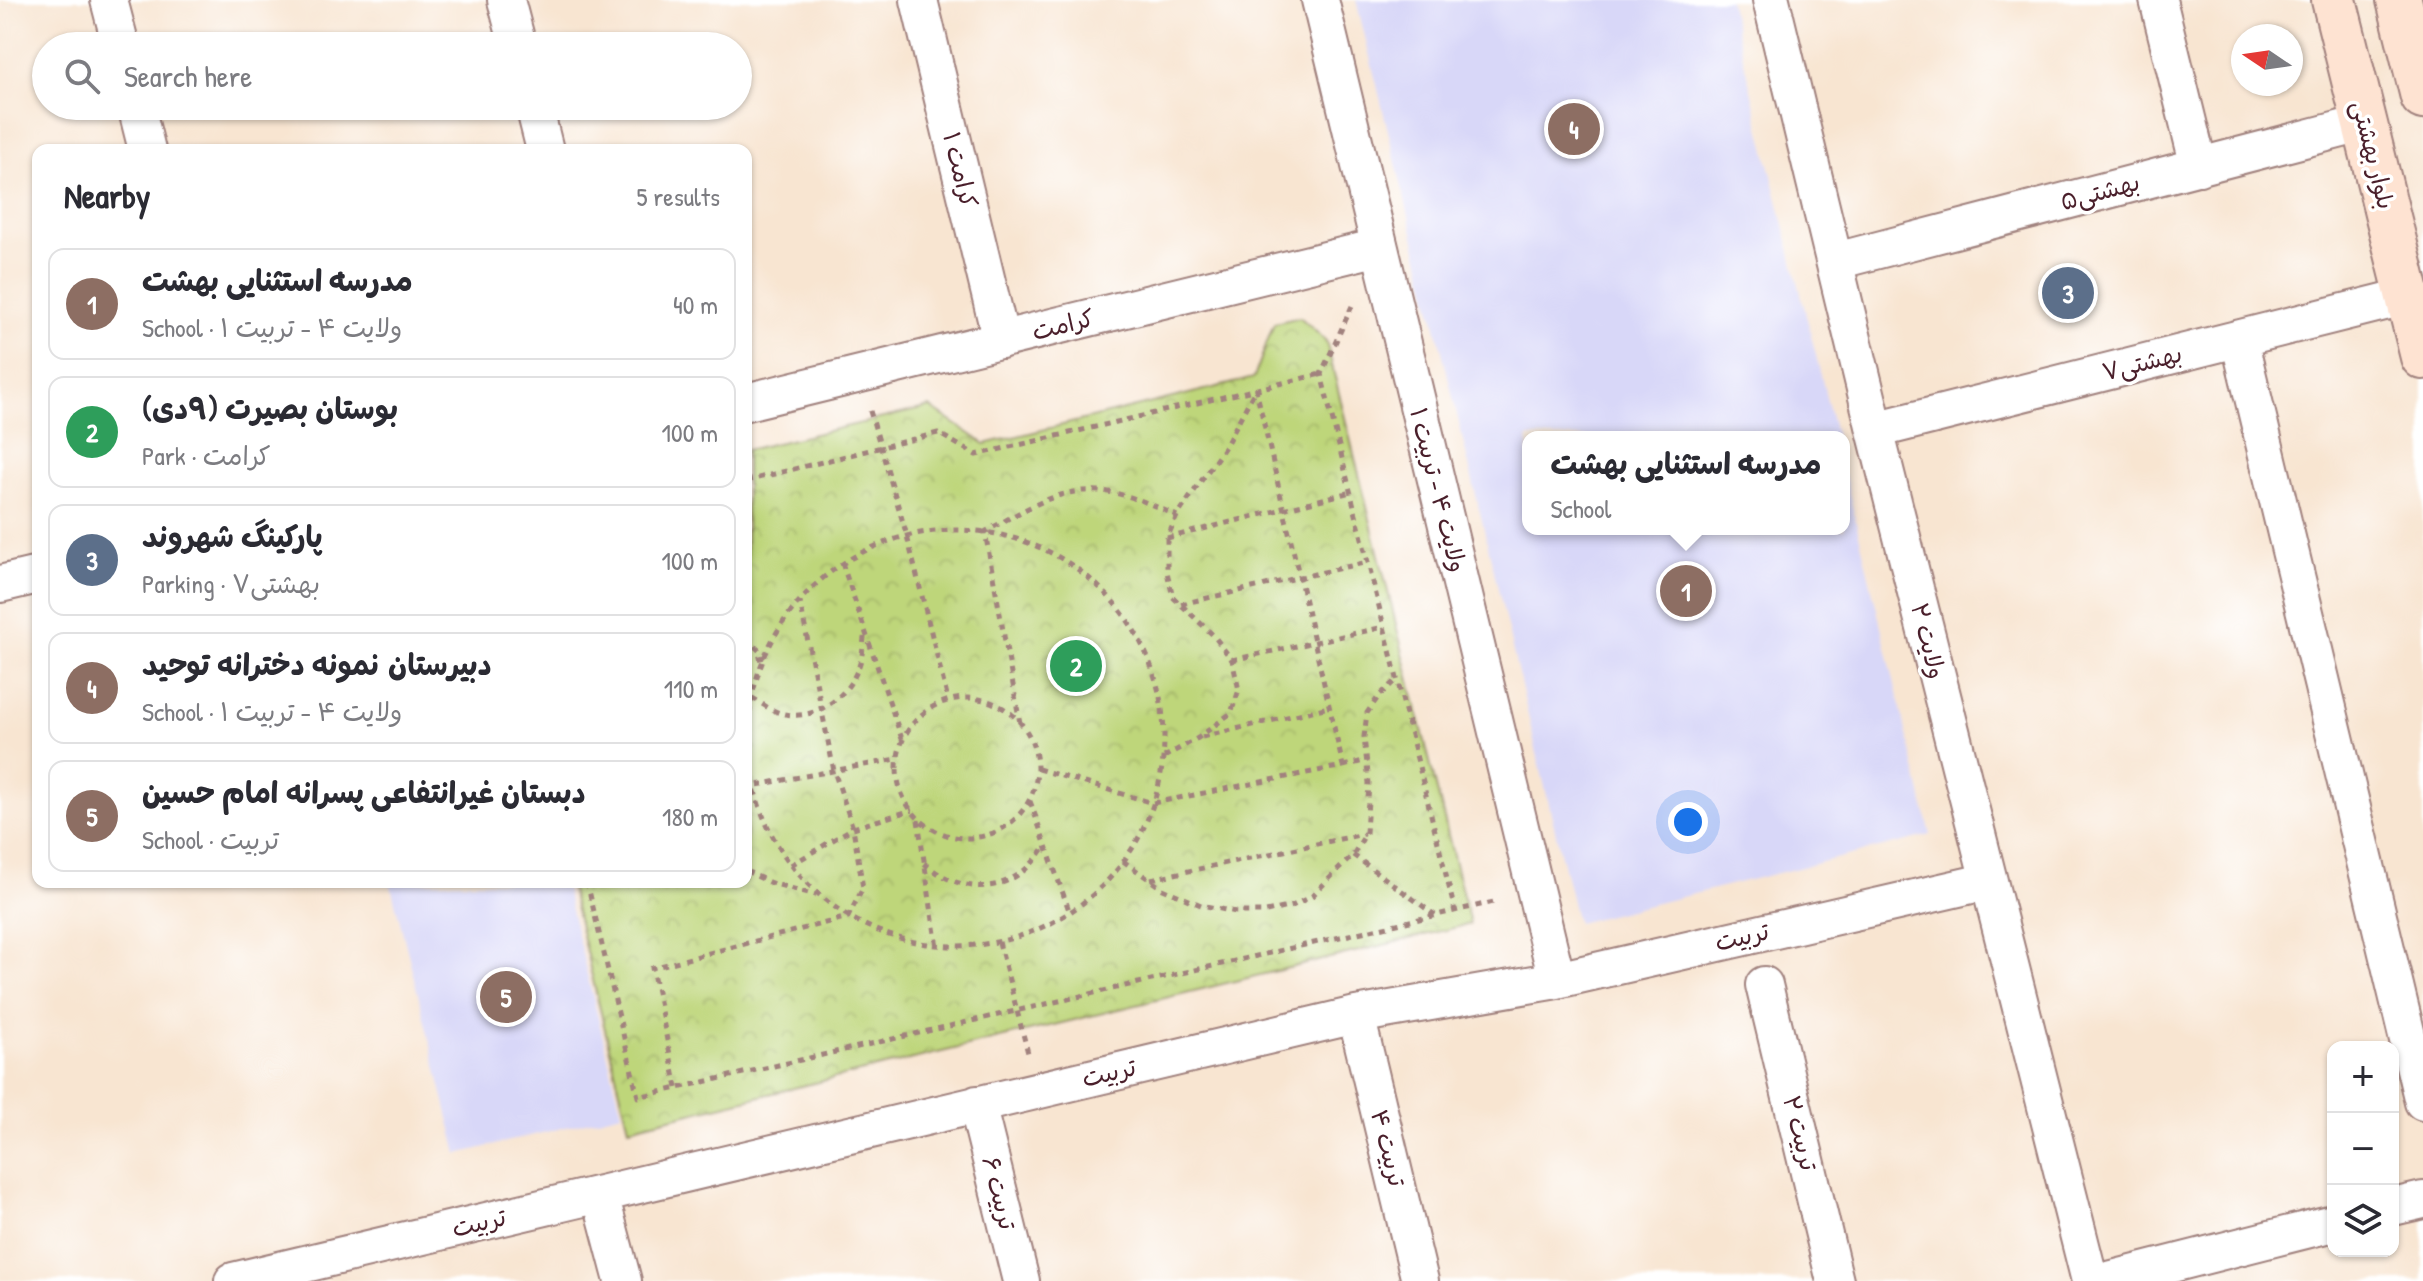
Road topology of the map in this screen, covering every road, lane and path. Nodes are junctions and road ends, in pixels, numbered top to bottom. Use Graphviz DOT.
graph roads {
  1 [pos="109,0"];
  2 [pos="506,0"];
  3 [pos="919,0"];
  4 [pos="1320,0"];
  5 [pos="1771,0"];
  6 [pos="2158,0"];
  7 [pos="2334,0"];
  8 [pos="2410,21"];
  9 [pos="117,32"];
  10 [pos="514,32"];
  11 [pos="2423,97"];
  12 [pos="140,120"];
  13 [pos="538,120"];
  14 [pos="2365,123"];
  15 [pos="146,144"];
  16 [pos="544,144"];
  17 [pos="2199,167"];
  18 [pos="1379,247"];
  19 [pos="1836,261"];
  20 [pos="2408,296"];
  21 [pos="2239,339"];
  22 [pos="1001,340"];
  23 [pos="2423,357"];
  24 [pos="859,374"];
  25 [pos="1256,389"];
  26 [pos="752,401"];
  27 [pos="1875,430"];
  28 [pos="881,448"];
  29 [pos="752,480"];
  30 [pos="1351,492"];
  31 [pos="1283,509"];
  32 [pos="1177,516"];
  33 [pos="985,532"];
  34 [pos="907,536"];
  35 [pos="1167,538"];
  36 [pos="1368,562"];
  37 [pos="842,563"];
  38 [pos="32,576"];
  39 [pos="1299,577"];
  40 [pos="0,584"];
  41 [pos="799,601"];
  42 [pos="1181,604"];
  43 [pos="1384,627"];
  44 [pos="865,631"];
  45 [pos="1314,642"];
  46 [pos="752,644"];
  47 [pos="766,657"];
  48 [pos="752,660"];
  49 [pos="1232,660"];
  50 [pos="1398,679"];
  51 [pos="752,698"];
  52 [pos="948,700"];
  53 [pos="1329,707"];
  54 [pos="822,710"];
  55 [pos="1021,724"];
  56 [pos="1198,738"];
  57 [pos="903,740"];
  58 [pos="1163,757"];
  59 [pos="897,759"];
  60 [pos="1368,760"];
  61 [pos="1343,766"];
  62 [pos="1038,769"];
  63 [pos="834,771"];
  64 [pos="752,777"];
  65 [pos="754,785"];
  66 [pos="1030,800"];
  67 [pos="1153,803"];
  68 [pos="912,810"];
  69 [pos="918,819"];
  70 [pos="853,828"];
  71 [pos="1366,833"];
  72 [pos="1046,845"];
  73 [pos="1353,855"];
  74 [pos="1123,861"];
  75 [pos="924,863"];
  76 [pos="791,865"];
  77 [pos="752,874"];
  78 [pos="1150,879"];
  79 [pos="1989,881"];
  80 [pos="589,888"];
  81 [pos="1536,892"];
  82 [pos="819,895"];
  83 [pos="1455,911"];
  84 [pos="1070,913"];
  85 [pos="1436,915"];
  86 [pos="848,917"];
  87 [pos="999,942"];
  88 [pos="937,947"];
  89 [pos="1557,980"];
  90 [pos="1764,985"];
  91 [pos="1016,1011"];
  92 [pos="1356,1015"];
  93 [pos="677,1088"];
  94 [pos="1038,1089"];
  95 [pos="2423,1102"];
  96 [pos="977,1104"];
  97 [pos="600,1194"];
  98 [pos="2423,1200"];
  99 [pos="2399,1206"];
  100 [pos="2327,1225"];
  101 [pos="233,1281"];
  102 [pos="623,1281"];
  103 [pos="1021,1281"];
  104 [pos="1420,1281"];
  105 [pos="1835,1281"];
  106 [pos="2090,1281"];
  107 [pos="2105,1281"];
  1 -- 9 [label="street"];
  2 -- 10 [label="street"];
  3 -- 22 [label="street, کرامت ۱"];
  4 -- 18 [label="street, ولایت ۴ - تربیت ۱"];
  5 -- 19 [label="street, ولایت ۲"];
  6 -- 17 [label="street"];
  7 -- 14 [label="main road, بلوار بهشتی"];
  8 -- 11 [label="main road"];
  12 -- 15 [label="street"];
  13 -- 16 [label="street"];
  14 -- 17 [label="street, بهشتی۵"];
  14 -- 20 [label="main road, بلوار بهشتی"];
  17 -- 19 [label="street, بهشتی۵"];
  18 -- 22 [label="street, کرامت"];
  18 -- 81 [label="street, ولایت ۴ - تربیت ۱"];
  19 -- 27 [label="street, ولایت ۲"];
  20 -- 21 [label="street, بهشتی۷"];
  20 -- 23 [label="main road, بلوار بهشتی"];
  21 -- 27 [label="street, بهشتی۷"];
  21 -- 95 [label="street"];
  22 -- 24 [label="street, کرامت"];
  24 -- 26 [label="street, کرامت"];
  24 -- 28 [label="path"];
  25 -- 28 [label="path"];
  25 -- 30 [label="path"];
  25 -- 31 [label="path"];
  25 -- 32 [label="path"];
  27 -- 79 [label="street, ولایت ۲"];
  28 -- 29 [label="path"];
  28 -- 34 [label="path"];
  30 -- 31 [label="path"];
  30 -- 36 [label="path"];
  31 -- 35 [label="path"];
  31 -- 39 [label="path"];
  32 -- 33 [label="path"];
  32 -- 35 [label="path"];
  33 -- 34 [label="path"];
  33 -- 55 [label="path"];
  33 -- 58 [label="path"];
  34 -- 37 [label="path"];
  34 -- 52 [label="path"];
  35 -- 42 [label="path"];
  36 -- 39 [label="path"];
  36 -- 43 [label="path"];
  37 -- 41 [label="path"];
  37 -- 44 [label="path"];
  38 -- 40 [label="street"];
  39 -- 42 [label="path"];
  39 -- 45 [label="path"];
  41 -- 47 [label="path"];
  41 -- 54 [label="path"];
  42 -- 49 [label="path"];
  43 -- 45 [label="path"];
  43 -- 50 [label="path"];
  44 -- 54 [label="path"];
  44 -- 57 [label="path"];
  45 -- 49 [label="path"];
  45 -- 53 [label="path"];
  46 -- 47 [label="path"];
  47 -- 48 [label="path"];
  47 -- 51 [label="path"];
  49 -- 56 [label="path"];
  50 -- 60 [label="path"];
  50 -- 83 [label="path"];
  51 -- 54 [label="path"];
  52 -- 55 [label="path"];
  52 -- 57 [label="path"];
  53 -- 56 [label="path"];
  53 -- 61 [label="path"];
  54 -- 63 [label="path"];
  55 -- 62 [label="path"];
  56 -- 58 [label="path"];
  57 -- 59 [label="path"];
  58 -- 67 [label="path"];
  59 -- 63 [label="path"];
  59 -- 68 [label="path"];
  60 -- 61 [label="path"];
  60 -- 71 [label="path"];
  61 -- 67 [label="path"];
  62 -- 66 [label="path"];
  62 -- 67 [label="path"];
  63 -- 65 [label="path"];
  63 -- 70 [label="path"];
  64 -- 65 [label="path"];
  65 -- 76 [label="path"];
  66 -- 69 [label="path"];
  66 -- 72 [label="path"];
  67 -- 74 [label="path"];
  68 -- 69 [label="path"];
  68 -- 70 [label="path"];
  69 -- 75 [label="path"];
  70 -- 76 [label="path"];
  70 -- 86 [label="path"];
  71 -- 73 [label="path"];
  71 -- 78 [label="path"];
  72 -- 75 [label="path"];
  72 -- 84 [label="path"];
  73 -- 78 [label="path"];
  73 -- 85 [label="path"];
  74 -- 78 [label="path"];
  74 -- 84 [label="path"];
  75 -- 88 [label="path"];
  76 -- 82 [label="path"];
  77 -- 82 [label="path"];
  79 -- 89 [label="street, تربیت"];
  79 -- 106 [label="street, ولایت ۲"];
  80 -- 93 [label="path"];
  81 -- 83 [label="path"];
  81 -- 89 [label="street, ولایت ۴ - تربیت ۱"];
  82 -- 86 [label="path"];
  83 -- 85 [label="path"];
  84 -- 87 [label="path"];
  85 -- 91 [label="path"];
  86 -- 88 [label="path"];
  86 -- 93 [label="path"];
  87 -- 88 [label="path"];
  87 -- 91 [label="path"];
  89 -- 92 [label="street, تربیت"];
  90 -- 105 [label="street, تربیت ۲"];
  91 -- 93 [label="path"];
  91 -- 94 [label="path"];
  92 -- 94 [label="street, تربیت"];
  92 -- 104 [label="street, تربیت ۴"];
  94 -- 96 [label="street, تربیت"];
  96 -- 97 [label="street, تربیت"];
  96 -- 103 [label="street, تربیت ۶"];
  97 -- 101 [label="street, تربیت"];
  97 -- 102 [label="street"];
  98 -- 99 [label="street"];
  100 -- 107 [label="street"];
}
